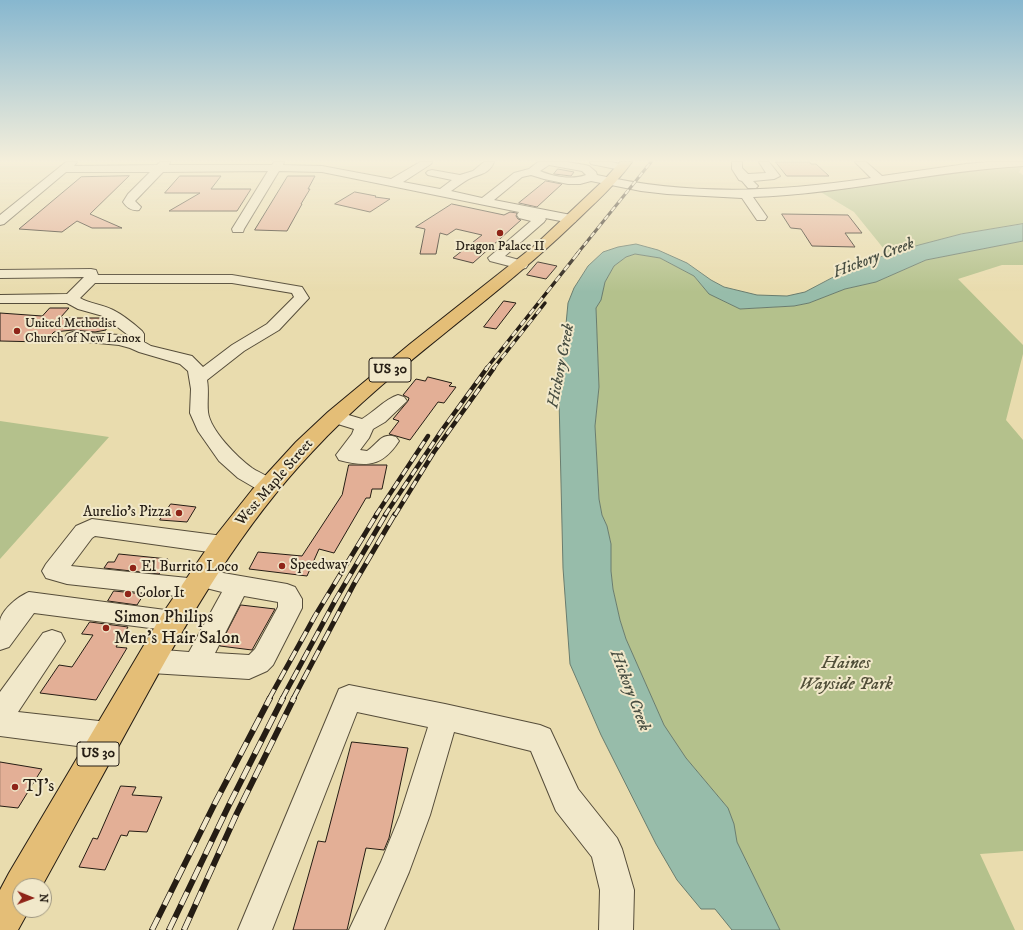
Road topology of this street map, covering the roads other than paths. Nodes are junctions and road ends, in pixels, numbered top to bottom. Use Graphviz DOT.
graph roads {
  1 [pos="18,205"];
  2 [pos="252,205"];
  3 [pos="506,205"];
  4 [pos="585,205"];
  5 [pos="753,205"];
  6 [pos="499,210"];
  7 [pos="761,217"];
  8 [pos="571,219"];
  9 [pos="0,220"];
  10 [pos="238,229"];
  11 [pos="516,240"];
  12 [pos="542,246"];
  13 [pos="521,265"];
  14 [pos="0,274"];
  15 [pos="91,279"];
  16 [pos="71,298"];
  17 [pos="0,299"];
  18 [pos="73,337"];
  19 [pos="136,344"];
  20 [pos="198,379"];
  21 [pos="398,401"];
  22 [pos="335,417"];
  23 [pos="364,426"];
  24 [pos="389,441"];
  25 [pos="269,487"];
  26 [pos="223,546"];
  27 [pos="197,583"];
  28 [pos="238,585"];
  29 [pos="173,621"];
  30 [pos="0,639"];
  31 [pos="52,641"];
  32 [pos="151,661"];
  33 [pos="197,663"];
  34 [pos="0,715"];
  35 [pos="445,717"];
  36 [pos="0,723"];
  37 [pos="108,736"];
  38 [pos="27,878"];
  39 [pos="12,904"];
  40 [pos="0,926"];
  41 [pos="255,930"];
  42 [pos="366,930"];
  43 [pos="616,930"];
  1 -- 9 [label="street"];
  2 -- 10 [label="street"];
  3 -- 8 [label="street"];
  4 -- 8 [label="main road, West Maple Street / US 30"];
  5 -- 7 [label="street"];
  6 -- 11 [label="street"];
  8 -- 12 [label="main road, West Maple Street / US 30"];
  11 -- 12 [label="street"];
  11 -- 13 [label="street"];
  12 -- 13 [label="main road, West Maple Street / US 30"];
  13 -- 22 [label="main road, West Maple Street / US 30"];
  14 -- 15 [label="street"];
  15 -- 16 [label="street"];
  15 -- 20 [label="street"];
  16 -- 17 [label="street"];
  16 -- 19 [label="street"];
  18 -- 19 [label="street"];
  19 -- 20 [label="street"];
  20 -- 25 [label="street"];
  21 -- 23 [label="street"];
  22 -- 23 [label="street"];
  22 -- 25 [label="main road, West Maple Street / US 30"];
  23 -- 24 [label="street"];
  25 -- 26 [label="main road, West Maple Street / US 30"];
  26 -- 27 [label="main road, West Maple Street / US 30"];
  26 -- 27 [label="street"];
  27 -- 28 [label="street"];
  27 -- 29 [label="main road, West Maple Street / US 30"];
  28 -- 33 [label="street"];
  28 -- 33 [label="street"];
  29 -- 30 [label="street"];
  29 -- 32 [label="main road, West Maple Street / US 30"];
  31 -- 34 [label="street"];
  32 -- 33 [label="street"];
  32 -- 37 [label="main road, West Maple Street / US 30"];
  35 -- 41 [label="street"];
  35 -- 42 [label="street"];
  35 -- 43 [label="street"];
  36 -- 37 [label="street"];
  37 -- 38 [label="main road, West Maple Street / US 30"];
  39 -- 40 [label="main road"];
}
